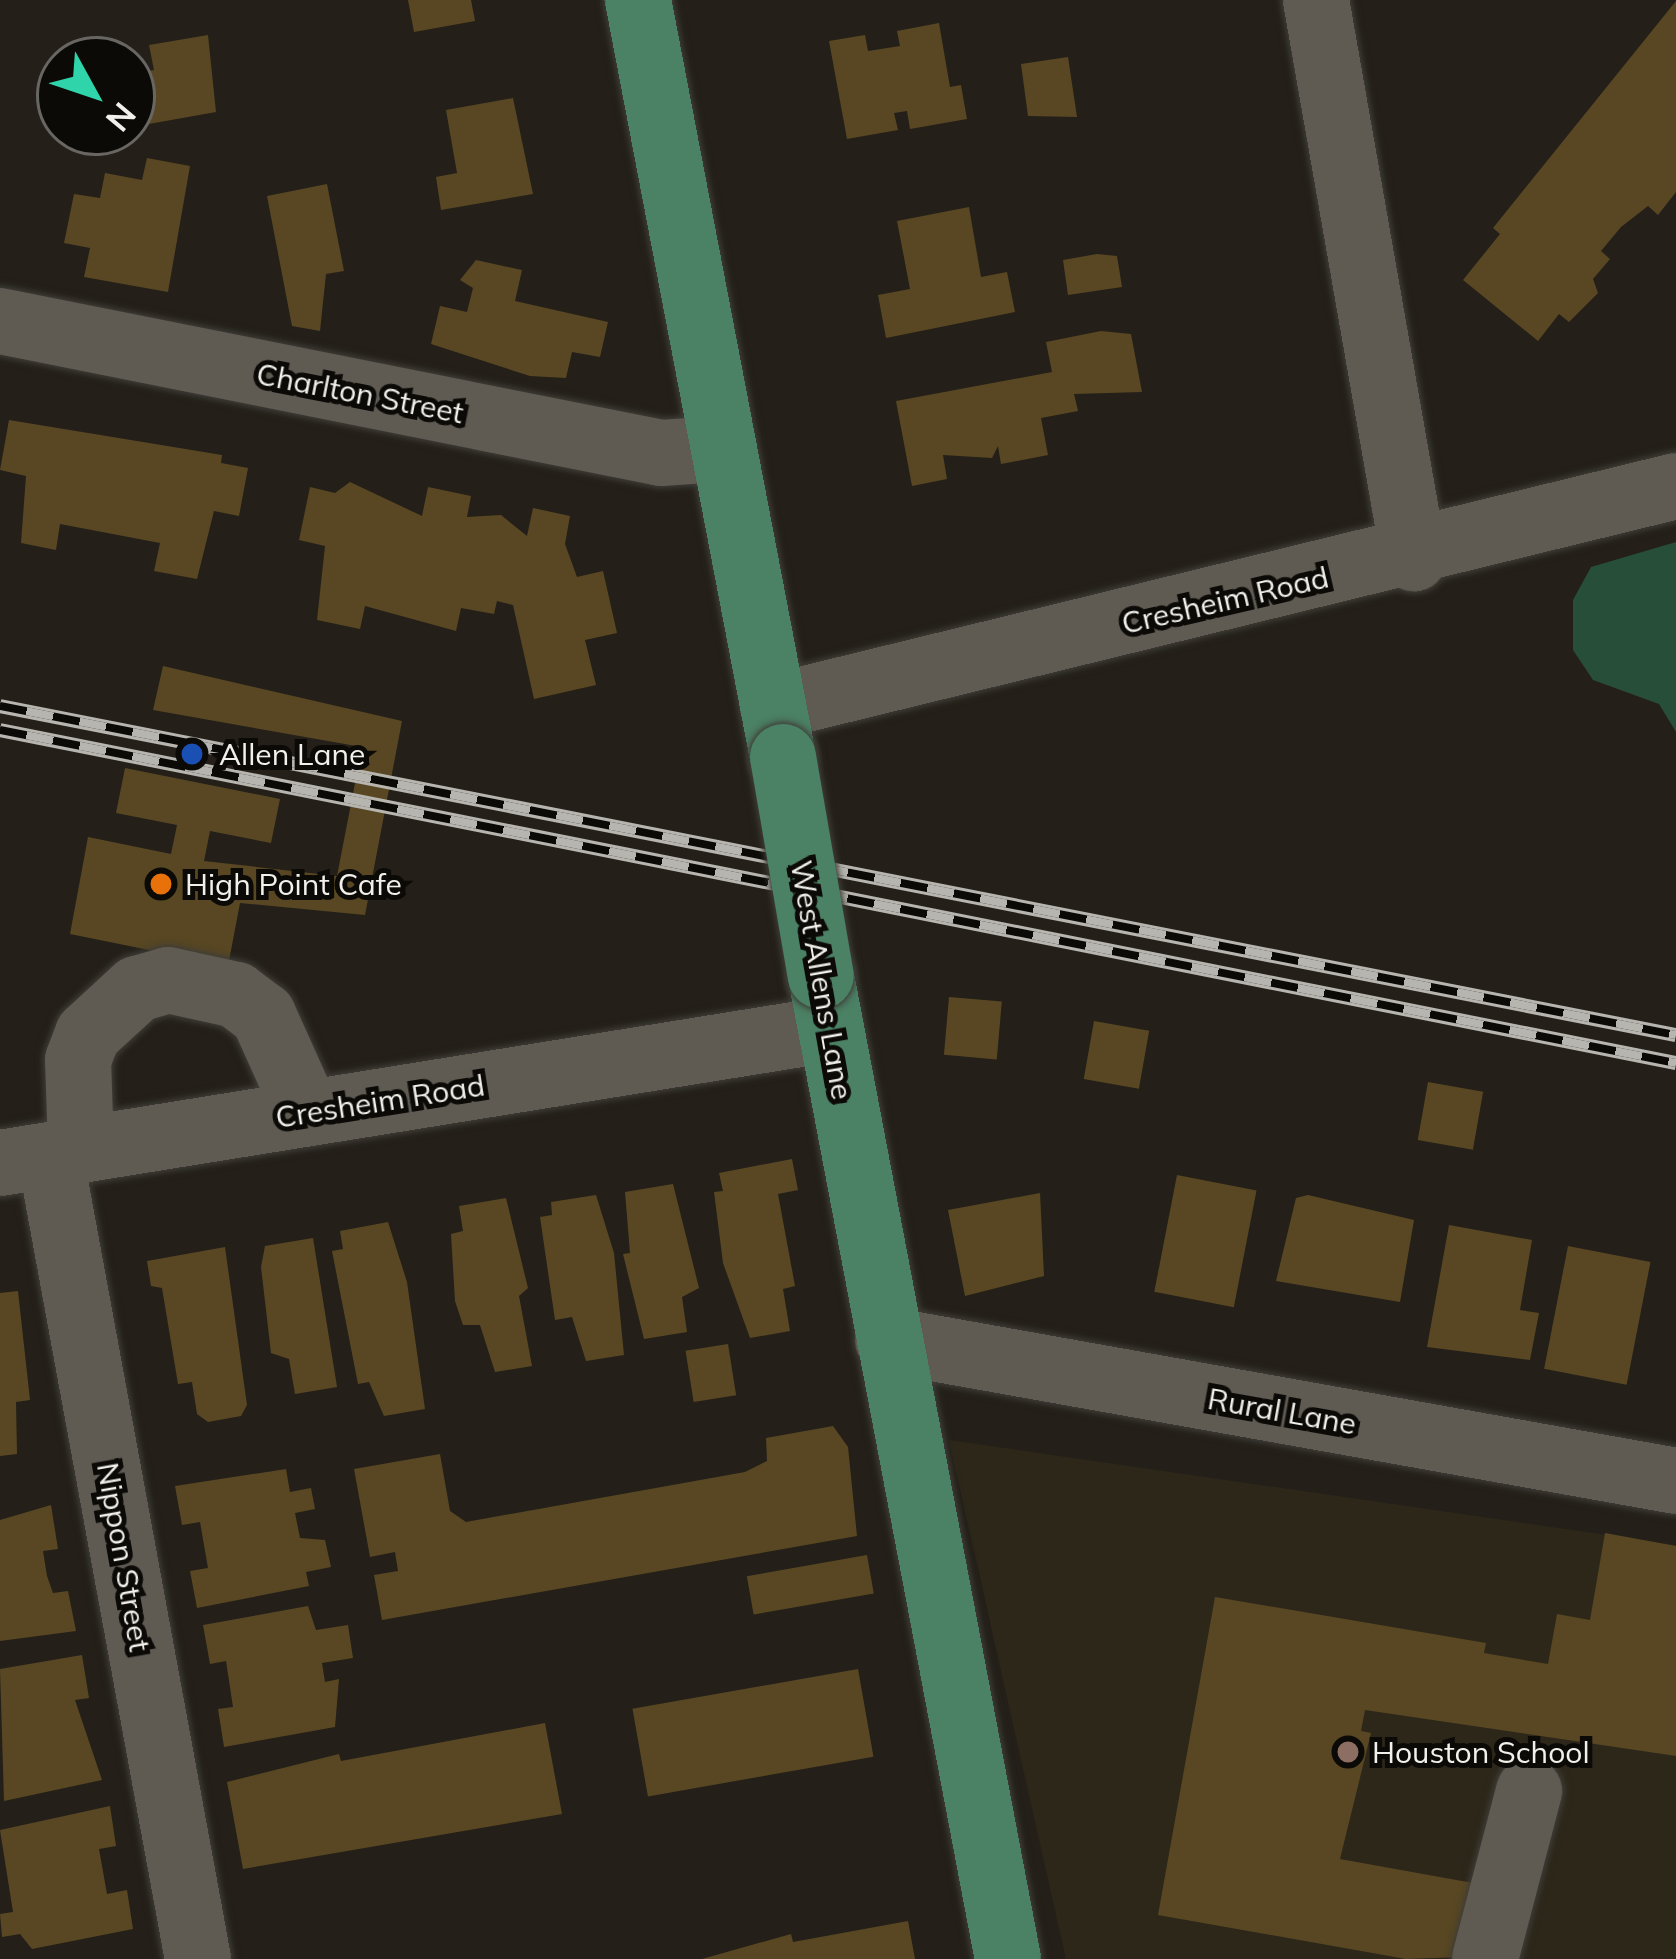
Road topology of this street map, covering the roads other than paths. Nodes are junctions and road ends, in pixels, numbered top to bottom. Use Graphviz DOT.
graph roads {
  1 [pos="638,0"];
  2 [pos="1316,0"];
  3 [pos="0,321"];
  4 [pos="721,449"];
  5 [pos="1676,486"];
  6 [pos="1414,558"];
  7 [pos="778,732"];
  8 [pos="826,1002"];
  9 [pos="307,1113"];
  10 [pos="44,1156"];
  11 [pos="888,1340"];
  12 [pos="1676,1481"];
  13 [pos="1529,1791"];
  14 [pos="198,1959"];
  15 [pos="1008,1959"];
  16 [pos="1485,1959"];
  1 -- 4 [label="main road, West Allens Lane"];
  2 -- 6 [label="street"];
  3 -- 4 [label="street, Charlton Street"];
  4 -- 7 [label="main road, West Allens Lane"];
  5 -- 6 [label="street, Cresheim Road"];
  6 -- 7 [label="street, Cresheim Road"];
  7 -- 8 [label="main road, West Allens Lane, bridge"];
  8 -- 9 [label="street, Cresheim Road"];
  8 -- 11 [label="main road, West Allens Lane"];
  9 -- 10 [label="street, Cresheim Road"];
  9 -- 10 [label="street, Nippon Street"];
  10 -- 14 [label="street, Nippon Street"];
  11 -- 12 [label="street, Rural Lane"];
  11 -- 15 [label="main road, West Allens Lane"];
  13 -- 16 [label="street"];
}
